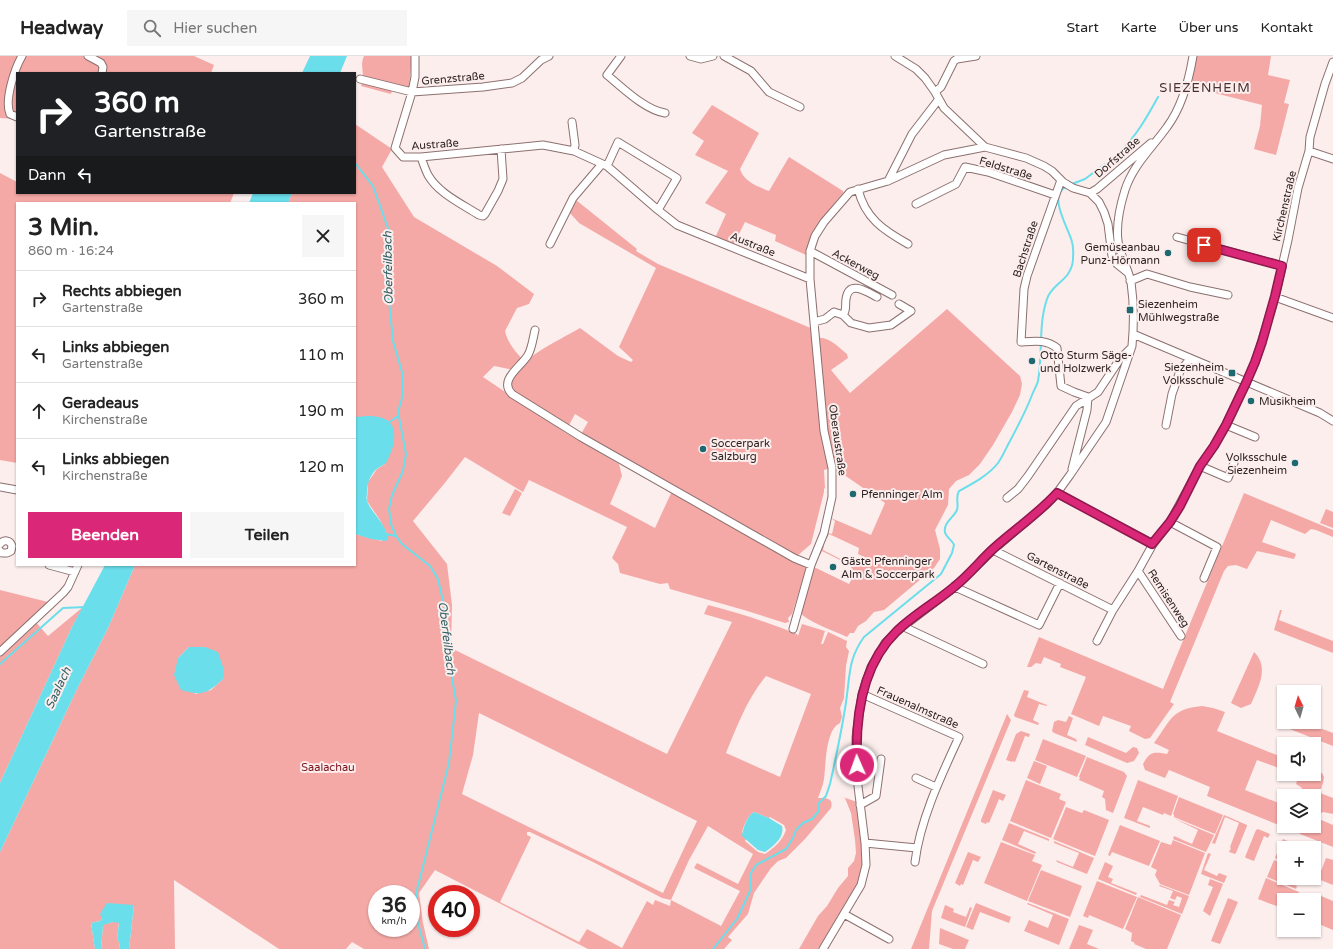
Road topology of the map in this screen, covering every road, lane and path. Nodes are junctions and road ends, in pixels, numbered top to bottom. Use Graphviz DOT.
graph roads {
  1 [pos="22,56"];
  2 [pos="88,56"];
  3 [pos="415,56"];
  4 [pos="549,56"];
  5 [pos="621,56"];
  6 [pos="690,56"];
  7 [pos="713,56"];
  8 [pos="724,56"];
  9 [pos="895,56"];
  10 [pos="976,56"];
  11 [pos="1193,56"];
  12 [pos="539,58"];
  13 [pos="1333,62"];
  14 [pos="102,72"];
  15 [pos="360,79"];
  16 [pos="412,92"];
  17 [pos="935,92"];
  18 [pos="939,99"];
  19 [pos="800,108"];
  20 [pos="665,112"];
  21 [pos="16,117"];
  22 [pos="572,122"];
  23 [pos="1158,138"];
  24 [pos="985,147"];
  25 [pos="501,149"];
  26 [pos="574,151"];
  27 [pos="1309,151"];
  28 [pos="421,157"];
  29 [pos="1333,159"];
  30 [pos="604,165"];
  31 [pos="888,181"];
  32 [pos="1062,182"];
  33 [pos="858,189"];
  34 [pos="1090,193"];
  35 [pos="1055,195"];
  36 [pos="916,204"];
  37 [pos="658,210"];
  38 [pos="1177,237"];
  39 [pos="550,244"];
  40 [pos="908,244"];
  41 [pos="810,251"];
  42 [pos="1282,266"];
  43 [pos="1128,272"];
  44 [pos="810,279"];
  45 [pos="1130,281"];
  46 [pos="892,295"];
  47 [pos="1228,295"];
  48 [pos="1275,296"];
  49 [pos="877,297"];
  50 [pos="899,304"];
  51 [pos="843,315"];
  52 [pos="1333,318"];
  53 [pos="814,322"];
  54 [pos="535,330"];
  55 [pos="1133,334"];
  56 [pos="1132,346"];
  57 [pos="1190,359"];
  58 [pos="1246,383"];
  59 [pos="1088,397"];
  60 [pos="1333,411"];
  61 [pos="1331,419"];
  62 [pos="1166,425"];
  63 [pos="1226,425"];
  64 [pos="1256,437"];
  65 [pos="1234,463"];
  66 [pos="1200,466"];
  67 [pos="1070,476"];
  68 [pos="0,487"];
  69 [pos="16,490"];
  70 [pos="1057,493"];
  71 [pos="1007,498"];
  72 [pos="1170,522"];
  73 [pos="0,544"];
  74 [pos="1152,544"];
  75 [pos="992,550"];
  76 [pos="0,551"];
  77 [pos="14,553"];
  78 [pos="53,566"];
  79 [pos="78,566"];
  80 [pos="811,566"];
  81 [pos="1138,571"];
  82 [pos="75,572"];
  83 [pos="1204,578"];
  84 [pos="1060,583"];
  85 [pos="955,587"];
  86 [pos="1113,610"];
  87 [pos="902,626"];
  88 [pos="793,628"];
  89 [pos="1181,636"];
  90 [pos="1098,641"];
  91 [pos="0,652"];
  92 [pos="983,664"];
  93 [pos="862,694"];
  94 [pos="881,758"];
  95 [pos="916,778"];
  96 [pos="936,787"];
  97 [pos="860,805"];
  98 [pos="865,844"];
  99 [pos="917,848"];
  100 [pos="915,862"];
  101 [pos="844,914"];
  102 [pos="889,939"];
  103 [pos="823,949"];
  1 -- 21 [label="street"];
  2 -- 14 [label="street"];
  3 -- 16 [label="street, Austraße"];
  4 -- 12 [label="street, Grenzstraße"];
  5 -- 20 [label="street"];
  6 -- 7 [label="street"];
  8 -- 19 [label="street"];
  9 -- 17 [label="street"];
  10 -- 17 [label="street"];
  11 -- 23 [label="street, Dorfstraße"];
  12 -- 16 [label="street, Grenzstraße"];
  13 -- 27 [label="street, Kirchenstraße"];
  15 -- 16 [label="street, Grenzstraße"];
  16 -- 28 [label="street, Austraße"];
  17 -- 18 [label="street"];
  18 -- 24 [label="street"];
  18 -- 31 [label="street"];
  22 -- 26 [label="street"];
  23 -- 34 [label="street, Dorfstraße"];
  23 -- 43 [label="street, Dorfstraße"];
  24 -- 31 [label="street"];
  24 -- 32 [label="street"];
  25 -- 26 [label="street, Austraße"];
  25 -- 28 [label="street, Austraße"];
  25 -- 28 [label="street"];
  26 -- 30 [label="street, Austraße"];
  27 -- 29 [label="street"];
  27 -- 42 [label="street, Kirchenstraße"];
  30 -- 37 [label="street, Austraße"];
  30 -- 37 [label="street"];
  30 -- 39 [label="street"];
  31 -- 33 [label="street"];
  32 -- 34 [label="street"];
  32 -- 35 [label="street, Bachstraße"];
  33 -- 40 [label="street"];
  33 -- 41 [label="street"];
  34 -- 43 [label="street"];
  35 -- 36 [label="street, Feldstraße"];
  35 -- 59 [label="street, Bachstraße"];
  37 -- 44 [label="street, Austraße"];
  38 -- 42 [label="street"];
  41 -- 44 [label="street"];
  41 -- 46 [label="street, Ackerweg"];
  42 -- 48 [label="street, Kirchenstraße"];
  43 -- 45 [label="street, Dorfstraße"];
  44 -- 53 [label="street, Oberaustraße"];
  45 -- 47 [label="street"];
  45 -- 55 [label="street, Dorfstraße"];
  48 -- 52 [label="street"];
  48 -- 58 [label="street, Kirchenstraße"];
  49 -- 51 [label="street"];
  50 -- 51 [label="street"];
  51 -- 53 [label="street"];
  53 -- 80 [label="street, Oberaustraße"];
  54 -- 80 [label="street"];
  55 -- 56 [label="street, Dorfstraße"];
  55 -- 57 [label="street"];
  56 -- 59 [label="street"];
  56 -- 67 [label="street, Dorfstraße"];
  57 -- 58 [label="street"];
  57 -- 62 [label="street"];
  58 -- 61 [label="street"];
  58 -- 63 [label="street"];
  59 -- 67 [label="street"];
  59 -- 71 [label="street"];
  60 -- 61 [label="street"];
  63 -- 64 [label="street"];
  63 -- 66 [label="street"];
  65 -- 66 [label="street"];
  66 -- 72 [label="street"];
  67 -- 70 [label="street, Dorfstraße"];
  68 -- 69 [label="street"];
  70 -- 74 [label="street"];
  70 -- 75 [label="street, Dorfstraße"];
  72 -- 74 [label="street"];
  72 -- 83 [label="street"];
  73 -- 77 [label="street"];
  74 -- 81 [label="street"];
  75 -- 84 [label="street, Gartenstraße"];
  75 -- 85 [label="street, Dorfstraße"];
  76 -- 77 [label="street"];
  78 -- 82 [label="street"];
  79 -- 82 [label="street"];
  80 -- 88 [label="street, Oberaustraße"];
  81 -- 86 [label="street"];
  81 -- 89 [label="street, Remisenweg"];
  82 -- 91 [label="street"];
  84 -- 85 [label="street"];
  84 -- 86 [label="street, Gartenstraße"];
  85 -- 87 [label="street, Dorfstraße"];
  86 -- 90 [label="street"];
  87 -- 92 [label="street"];
  87 -- 93 [label="street, Dorfstraße"];
  93 -- 96 [label="street, Frauenalmstraße"];
  93 -- 97 [label="street, Dorfstraße"];
  94 -- 97 [label="street"];
  95 -- 96 [label="street"];
  96 -- 99 [label="street, Frauenalmstraße"];
  97 -- 98 [label="street, Dorfstraße"];
  98 -- 99 [label="street"];
  98 -- 101 [label="street, Dorfstraße"];
  99 -- 100 [label="street, Frauenalmstraße"];
  101 -- 102 [label="street"];
  101 -- 103 [label="street, Dorfstraße"];
}
